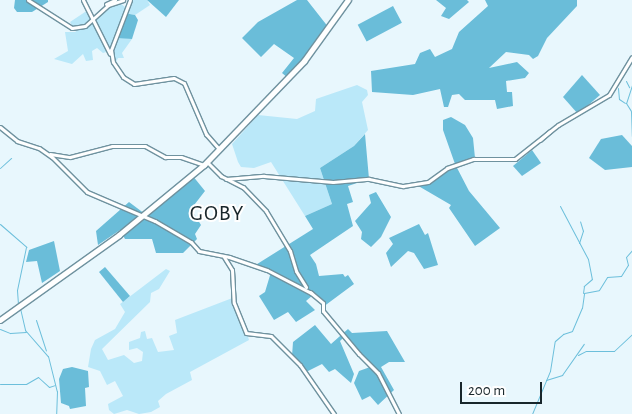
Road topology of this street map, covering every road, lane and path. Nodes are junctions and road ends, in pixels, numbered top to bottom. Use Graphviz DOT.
graph roads {
  1 [pos="28,0"];
  2 [pos="83,0"];
  3 [pos="115,0"];
  4 [pos="123,0"];
  5 [pos="130,0"];
  6 [pos="348,0"];
  7 [pos="104,10"];
  8 [pos="93,20"];
  9 [pos="111,55"];
  10 [pos="632,57"];
  11 [pos="0,127"];
  12 [pos="220,149"];
  13 [pos="47,154"];
  14 [pos="206,163"];
  15 [pos="226,179"];
  16 [pos="142,217"];
  17 [pos="224,257"];
  18 [pos="311,293"];
  19 [pos="0,320"];
  20 [pos="334,414"];
  21 [pos="399,414"];
  1 -- 8 [label="street"];
  2 -- 8 [label="street"];
  3 -- 7 [label="street"];
  4 -- 7 [label="street"];
  5 -- 9 [label="street"];
  6 -- 12 [label="main road"];
  7 -- 8 [label="street"];
  8 -- 9 [label="street"];
  9 -- 12 [label="street"];
  10 -- 15 [label="street"];
  11 -- 13 [label="street"];
  12 -- 14 [label="main road"];
  13 -- 14 [label="street"];
  13 -- 16 [label="street"];
  14 -- 15 [label="street"];
  14 -- 16 [label="main road"];
  15 -- 18 [label="street"];
  16 -- 17 [label="street"];
  16 -- 19 [label="main road"];
  17 -- 18 [label="street"];
  17 -- 20 [label="street"];
  18 -- 21 [label="street"];
}
